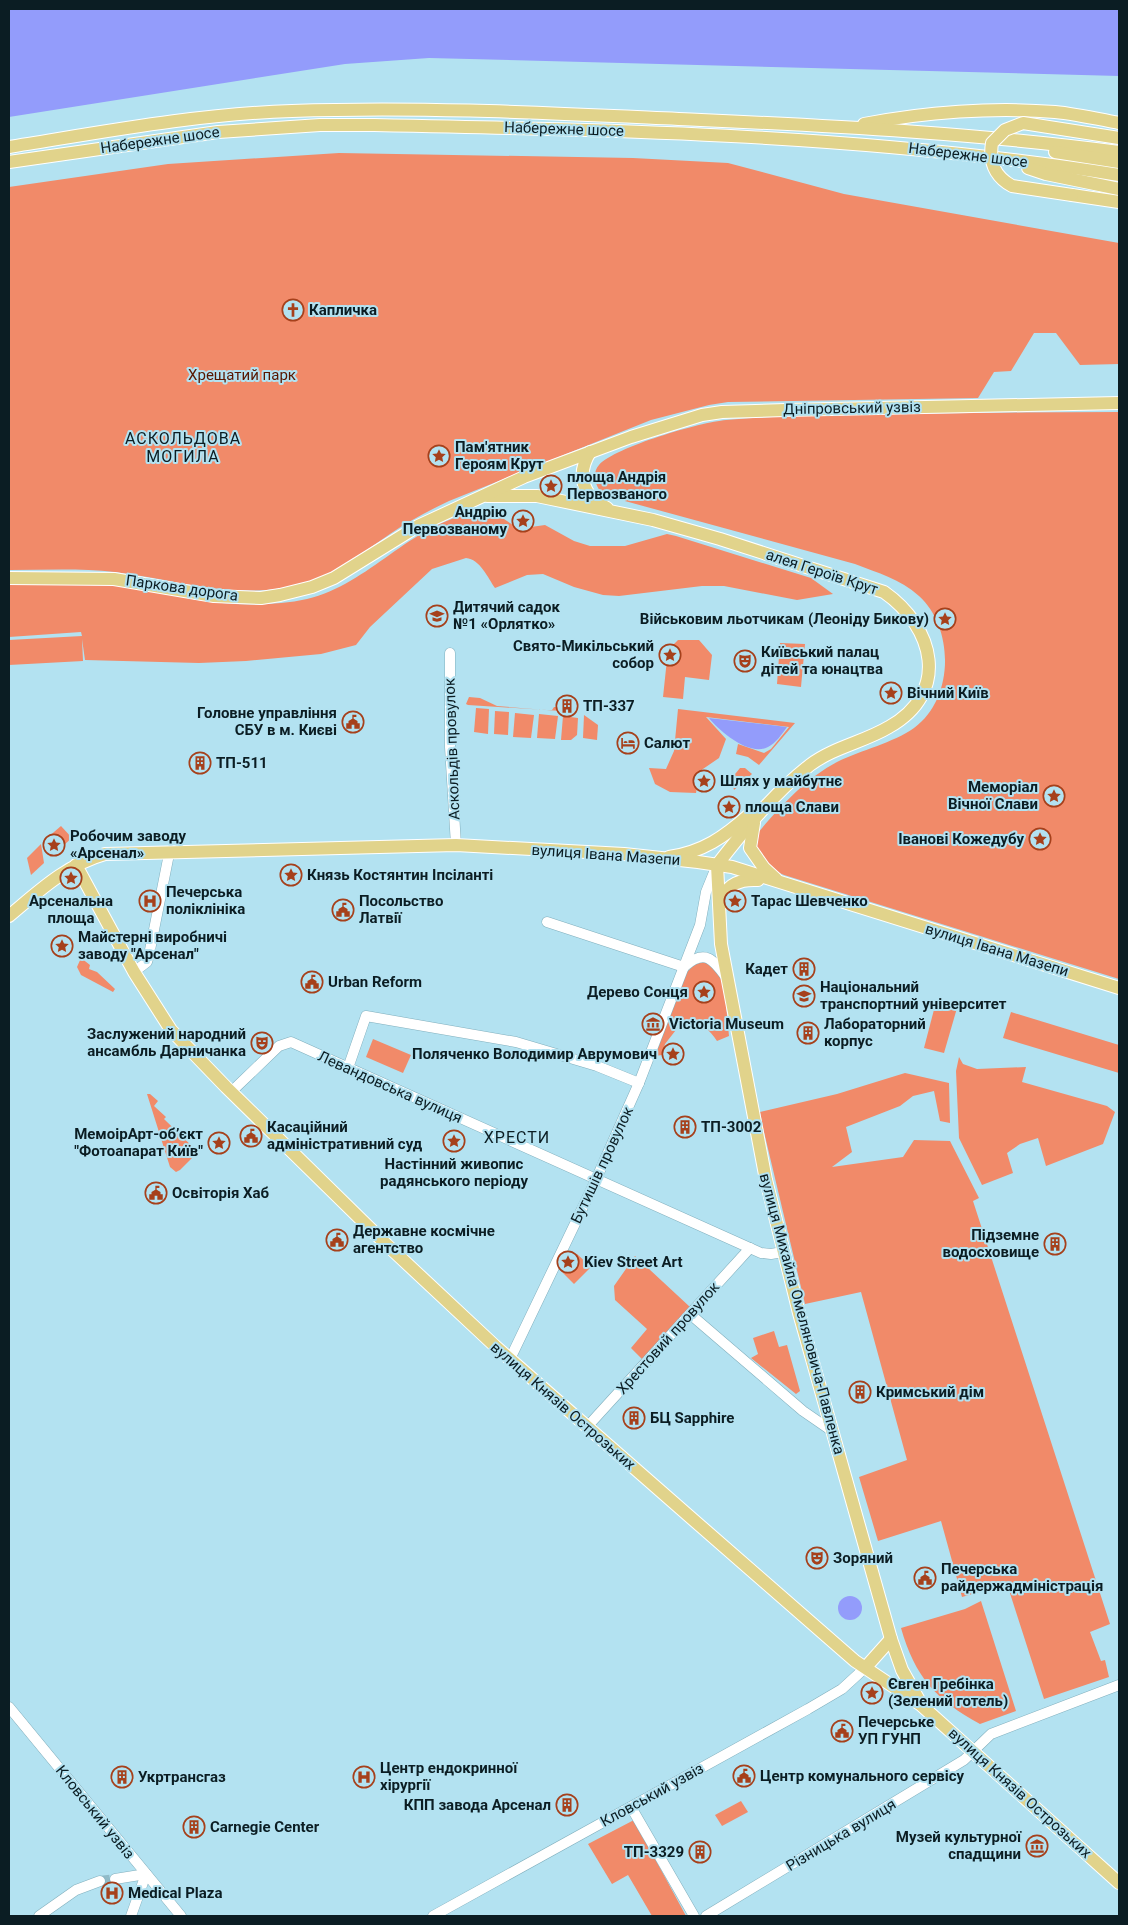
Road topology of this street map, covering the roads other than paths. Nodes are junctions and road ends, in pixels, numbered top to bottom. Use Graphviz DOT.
graph roads {
  1 [pos="1119,123"];
  2 [pos="850,127"];
  3 [pos="1119,138"];
  4 [pos="1008,140"];
  5 [pos="9,147"];
  6 [pos="1119,152"];
  7 [pos="999,158"];
  8 [pos="9,162"];
  9 [pos="1119,162"];
  10 [pos="1119,175"];
  11 [pos="1119,189"];
  12 [pos="1119,202"];
  13 [pos="1119,403"];
  14 [pos="590,452"];
  15 [pos="480,496"];
  16 [pos="614,511"];
  17 [pos="9,578"];
  18 [pos="450,653"];
  19 [pos="772,800"];
  20 [pos="757,816"];
  21 [pos="456,845"];
  22 [pos="169,854"];
  23 [pos="659,858"];
  24 [pos="76,865"];
  25 [pos="717,865"];
  26 [pos="780,883"];
  27 [pos="718,915"];
  28 [pos="9,916"];
  29 [pos="547,922"];
  30 [pos="684,967"];
  31 [pos="134,972"];
  32 [pos="728,980"];
  33 [pos="1119,988"];
  34 [pos="348,1068"];
  35 [pos="640,1082"];
  36 [pos="231,1092"];
  37 [pos="596,1180"];
  38 [pos="750,1248"];
  39 [pos="783,1252"];
  40 [pos="690,1314"];
  41 [pos="510,1359"];
  42 [pos="587,1427"];
  43 [pos="832,1431"];
  44 [pos="892,1639"];
  45 [pos="866,1667"];
  46 [pos="1119,1685"];
  47 [pos="922,1705"];
  48 [pos="9,1707"];
  49 [pos="975,1751"];
  50 [pos="631,1807"];
  51 [pos="146,1874"];
  52 [pos="115,1879"];
  53 [pos="100,1881"];
  54 [pos="1119,1883"];
  55 [pos="38,1916"];
  56 [pos="131,1916"];
  57 [pos="181,1916"];
  58 [pos="433,1916"];
  59 [pos="694,1916"];
  60 [pos="706,1916"];
  1 -- 2 [label="main road"];
  2 -- 4 [label="main road, Набережне шосе"];
  2 -- 5 [label="main road, Набережне шосе"];
  3 -- 12 [label="main road, bridge"];
  4 -- 6 [label="main road, Набережне шосе"];
  4 -- 9 [label="main road, Набережне шосе"];
  7 -- 8 [label="main road, Набережне шосе"];
  7 -- 10 [label="main road, Набережне шосе"];
  7 -- 11 [label="main road"];
  13 -- 14 [label="main road, Дніпровський узвіз"];
  14 -- 15 [label="main road"];
  14 -- 16 [label="main road"];
  15 -- 16 [label="main road"];
  15 -- 17 [label="main road, Паркова дорога"];
  16 -- 19 [label="main road, алея Героїв Крут"];
  18 -- 21 [label="street, Аскольдів провулок"];
  19 -- 20 [label="main road, алея Героїв Крут"];
  19 -- 23 [label="main road"];
  20 -- 25 [label="main road, алея Героїв Крут"];
  20 -- 26 [label="main road"];
  21 -- 22 [label="main road, вулиця Івана Мазепи"];
  21 -- 23 [label="main road, вулиця Івана Мазепи"];
  22 -- 24 [label="main road, вулиця Івана Мазепи"];
  22 -- 31 [label="street"];
  23 -- 25 [label="main road, вулиця Івана Мазепи"];
  24 -- 28 [label="main road, вулиця Івана Мазепи"];
  24 -- 31 [label="main road, вулиця Князів Острозьких"];
  25 -- 26 [label="main road, вулиця Івана Мазепи"];
  25 -- 27 [label="main road, вулиця Михайла Омеляновича-Павленка"];
  25 -- 30 [label="street, Бутишів провулок"];
  26 -- 27 [label="main road"];
  26 -- 33 [label="main road, вулиця Івана Мазепи"];
  27 -- 32 [label="main road, вулиця Михайла Омеляновича-Павленка"];
  29 -- 30 [label="street"];
  30 -- 32 [label="street"];
  30 -- 35 [label="street, Бутишів провулок"];
  31 -- 36 [label="main road, вулиця Князів Острозьких"];
  32 -- 39 [label="main road, вулиця Михайла Омеляновича-Павленка"];
  34 -- 35 [label="street"];
  34 -- 36 [label="street, Левандовська вулиця"];
  34 -- 37 [label="street, Левандовська вулиця"];
  35 -- 37 [label="street, Бутишів провулок"];
  36 -- 41 [label="main road, вулиця Князів Острозьких"];
  37 -- 38 [label="street, Левандовська вулиця"];
  37 -- 41 [label="street, Бутишів провулок"];
  38 -- 39 [label="street, Левандовська вулиця"];
  38 -- 40 [label="street, Хрестовий провулок"];
  39 -- 43 [label="main road, вулиця Михайла Омеляновича-Павленка"];
  40 -- 42 [label="street, Хрестовий провулок"];
  40 -- 43 [label="street"];
  41 -- 42 [label="main road, вулиця Князів Острозьких"];
  42 -- 45 [label="main road, вулиця Князів Острозьких"];
  43 -- 44 [label="main road, вулиця Михайла Омеляновича-Павленка"];
  44 -- 45 [label="main road"];
  44 -- 47 [label="main road, вулиця Михайла Омеляновича-Павленка"];
  45 -- 47 [label="main road, вулиця Князів Острозьких"];
  45 -- 50 [label="street, Кловський узвіз"];
  46 -- 49 [label="street, Різницька вулиця"];
  47 -- 49 [label="main road, вулиця Князів Острозьких"];
  48 -- 51 [label="street, Кловський узвіз"];
  49 -- 54 [label="main road, вулиця Князів Острозьких"];
  49 -- 60 [label="street, Різницька вулиця"];
  50 -- 58 [label="street, Кловський узвіз"];
  50 -- 59 [label="street"];
  51 -- 52 [label="street"];
  51 -- 56 [label="street"];
  51 -- 57 [label="street, Кловський узвіз"];
  53 -- 55 [label="street"];
}
